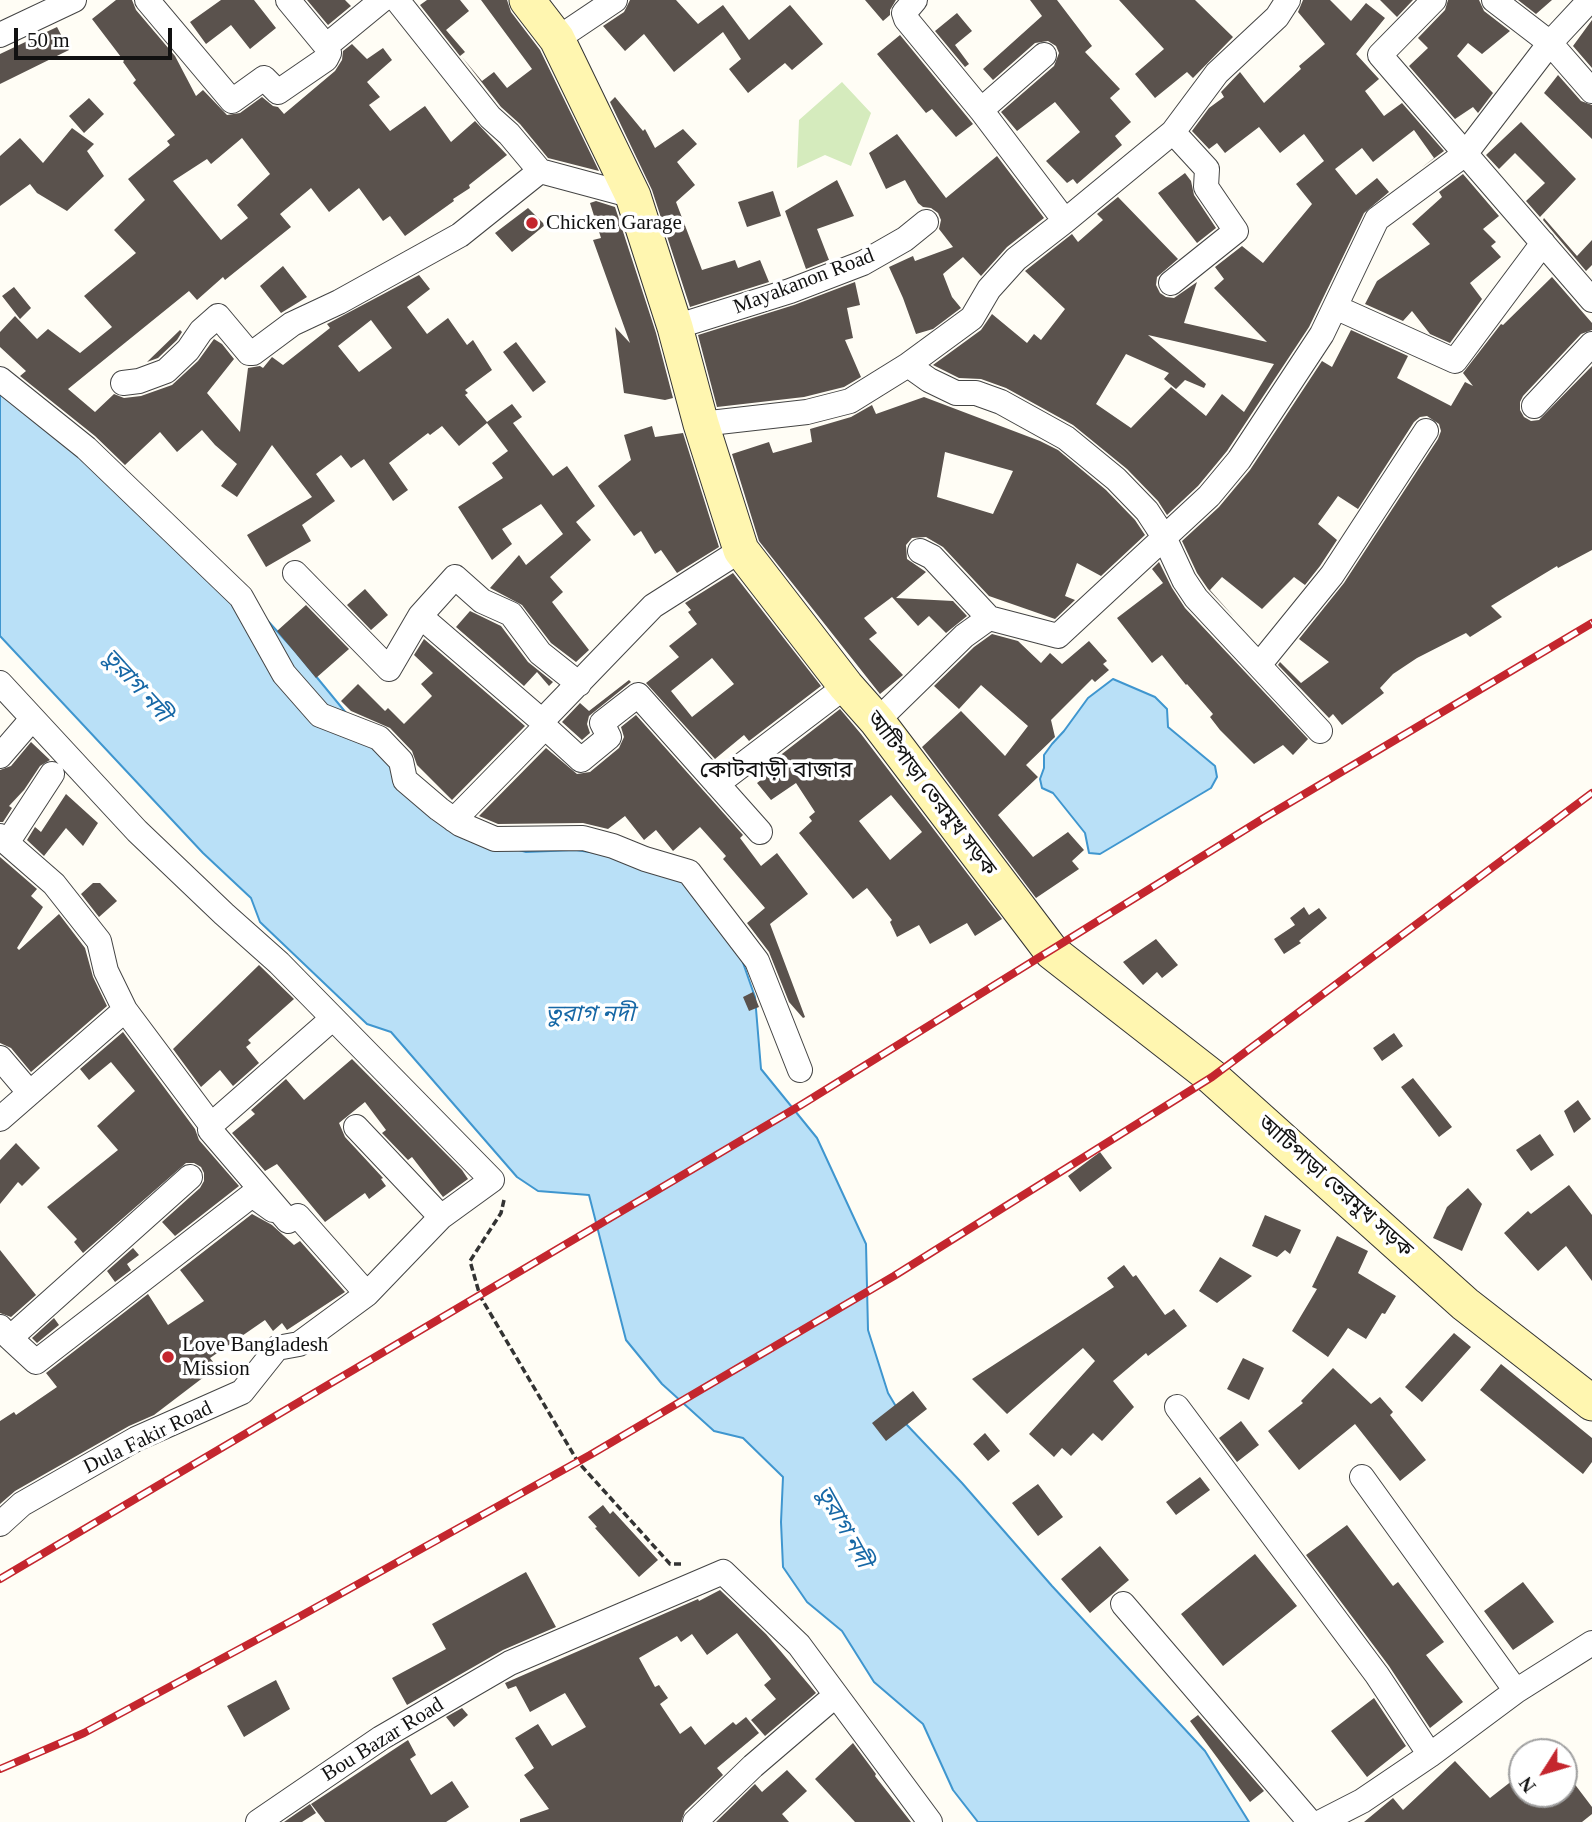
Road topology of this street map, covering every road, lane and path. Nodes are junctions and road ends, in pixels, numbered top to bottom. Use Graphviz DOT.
graph roads {
  1 [pos="74,0"];
  2 [pos="147,0"];
  3 [pos="288,0"];
  4 [pos="382,0"];
  5 [pos="397,0"];
  6 [pos="527,0"];
  7 [pos="615,0"];
  8 [pos="915,0"];
  9 [pos="1287,0"];
  10 [pos="1434,0"];
  11 [pos="1494,0"];
  12 [pos="1588,7"];
  13 [pos="0,35"];
  14 [pos="557,39"];
  15 [pos="1550,43"];
  16 [pos="326,46"];
  17 [pos="1044,55"];
  18 [pos="1592,91"];
  19 [pos="981,110"];
  20 [pos="1172,132"];
  21 [pos="1465,154"];
  22 [pos="540,171"];
  23 [pos="633,196"];
  24 [pos="1065,221"];
  25 [pos="926,222"];
  26 [pos="1542,243"];
  27 [pos="1171,283"];
  28 [pos="1592,300"];
  29 [pos="1335,307"];
  30 [pos="675,327"];
  31 [pos="1592,344"];
  32 [pos="908,365"];
  33 [pos="0,379"];
  34 [pos="123,383"];
  35 [pos="1534,405"];
  36 [pos="701,424"];
  37 [pos="1426,431"];
  38 [pos="1164,537"];
  39 [pos="741,550"];
  40 [pos="920,551"];
  41 [pos="295,573"];
  42 [pos="420,617"];
  43 [pos="989,618"];
  44 [pos="1259,665"];
  45 [pos="0,683"];
  46 [pos="579,684"];
  47 [pos="846,686"];
  48 [pos="33,719"];
  49 [pos="877,721"];
  50 [pos="544,724"];
  51 [pos="1320,730"];
  52 [pos="0,755"];
  53 [pos="52,774"];
  54 [pos="717,784"];
  55 [pos="454,820"];
  56 [pos="760,832"];
  57 [pos="4,840"];
  58 [pos="125,1010"];
  59 [pos="332,1019"];
  60 [pos="0,1058"];
  61 [pos="800,1070"];
  62 [pos="29,1092"];
  63 [pos="0,1119"];
  64 [pos="211,1125"];
  65 [pos="356,1128"];
  66 [pos="190,1177"];
  67 [pos="492,1180"];
  68 [pos="441,1217"];
  69 [pos="288,1221"];
  70 [pos="367,1294"];
  71 [pos="5,1332"];
  72 [pos="1592,1403"];
  73 [pos="1177,1407"];
  74 [pos="1362,1477"];
  75 [pos="0,1524"];
  76 [pos="695,1564"];
  77 [pos="1123,1604"];
  78 [pos="1592,1643"];
  79 [pos="1516,1692"];
  80 [pos="836,1695"];
  81 [pos="1430,1755"];
  82 [pos="258,1822"];
  83 [pos="695,1822"];
  84 [pos="930,1822"];
  85 [pos="1310,1822"];
  86 [pos="1321,1822"];
  1 -- 13 [label="street"];
  2 -- 16 [label="street"];
  3 -- 16 [label="street"];
  4 -- 16 [label="street"];
  5 -- 22 [label="street"];
  6 -- 14 [label="main road, আটিপাড়া তেরমুখ সড়ক"];
  7 -- 14 [label="street"];
  8 -- 19 [label="street"];
  9 -- 20 [label="street"];
  10 -- 21 [label="street"];
  11 -- 15 [label="street"];
  12 -- 15 [label="street"];
  14 -- 23 [label="main road, আটিপাড়া তেরমুখ সড়ক"];
  15 -- 18 [label="street"];
  15 -- 21 [label="street"];
  17 -- 19 [label="street"];
  19 -- 24 [label="street"];
  20 -- 24 [label="street"];
  20 -- 27 [label="street"];
  21 -- 26 [label="street"];
  21 -- 29 [label="street"];
  22 -- 23 [label="street"];
  22 -- 34 [label="street"];
  23 -- 30 [label="main road, আটিপাড়া তেরমুখ সড়ক"];
  24 -- 32 [label="street"];
  25 -- 30 [label="street, Mayakanon Road"];
  26 -- 28 [label="street"];
  26 -- 29 [label="street"];
  29 -- 38 [label="street"];
  30 -- 36 [label="main road, আটিপাড়া তেরমুখ সড়ক"];
  31 -- 35 [label="street"];
  32 -- 36 [label="street"];
  32 -- 38 [label="street"];
  33 -- 55 [label="street"];
  36 -- 39 [label="main road, আটিপাড়া তেরমুখ সড়ক"];
  37 -- 44 [label="street"];
  38 -- 43 [label="street"];
  38 -- 44 [label="street"];
  39 -- 46 [label="street"];
  39 -- 47 [label="main road, আটিপাড়া তেরমুখ সড়ক"];
  40 -- 43 [label="street"];
  41 -- 42 [label="street"];
  42 -- 46 [label="street"];
  42 -- 50 [label="street"];
  43 -- 49 [label="street"];
  44 -- 51 [label="street"];
  45 -- 48 [label="street"];
  46 -- 50 [label="street"];
  47 -- 49 [label="main road, আটিপাড়া তেরমুখ সড়ক"];
  47 -- 54 [label="street"];
  48 -- 52 [label="street"];
  48 -- 59 [label="street"];
  49 -- 72 [label="main road, আটিপাড়া তেরমুখ সড়ক"];
  50 -- 54 [label="street"];
  50 -- 55 [label="street"];
  53 -- 57 [label="street"];
  54 -- 56 [label="street"];
  55 -- 61 [label="street"];
  57 -- 58 [label="street"];
  58 -- 62 [label="street"];
  58 -- 64 [label="street"];
  59 -- 64 [label="street"];
  59 -- 67 [label="street"];
  60 -- 62 [label="street"];
  62 -- 63 [label="street"];
  64 -- 69 [label="street"];
  65 -- 68 [label="street"];
  66 -- 71 [label="street"];
  67 -- 68 [label="street, Dula Fakir Road"];
  67 -- 76 [label="path"];
  68 -- 70 [label="street, Dula Fakir Road"];
  69 -- 70 [label="street"];
  69 -- 71 [label="street"];
  70 -- 75 [label="street, Dula Fakir Road"];
  73 -- 81 [label="street"];
  74 -- 79 [label="street"];
  77 -- 85 [label="street"];
  78 -- 79 [label="street"];
  79 -- 81 [label="street"];
  80 -- 82 [label="street, Bou Bazar Road"];
  80 -- 83 [label="street"];
  80 -- 84 [label="street"];
  81 -- 86 [label="street"];
}
